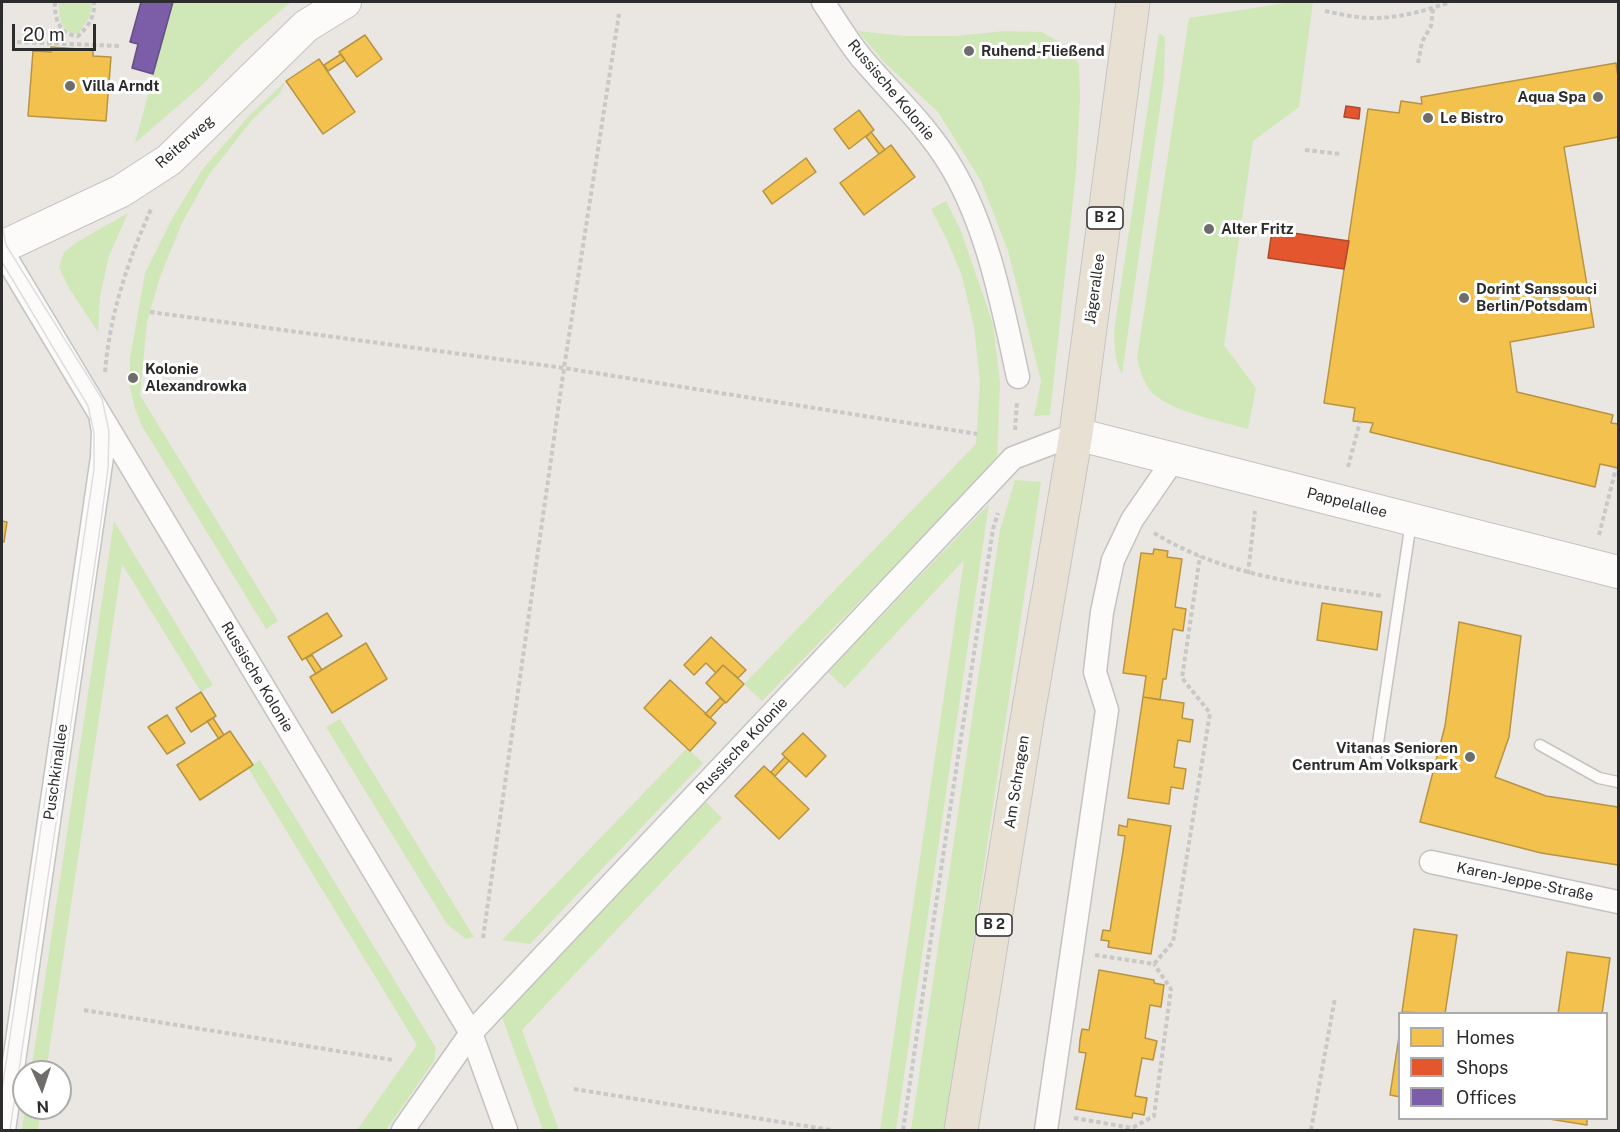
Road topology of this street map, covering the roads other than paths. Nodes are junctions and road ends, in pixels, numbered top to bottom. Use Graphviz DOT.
graph roads {
  1 [pos="345,2"];
  2 [pos="823,2"];
  3 [pos="1133,2"];
  4 [pos="2,249"];
  5 [pos="1018,377"];
  6 [pos="99,414"];
  7 [pos="1076,434"];
  8 [pos="1174,459"];
  9 [pos="1412,519"];
  10 [pos="1618,572"];
  11 [pos="1540,745"];
  12 [pos="1376,756"];
  13 [pos="1618,782"];
  14 [pos="1431,862"];
  15 [pos="1618,902"];
  16 [pos="471,1033"];
  17 [pos="7,1070"];
  18 [pos="4,1118"];
  19 [pos="1047,1122"];
  20 [pos="403,1131"];
  21 [pos="506,1131"];
  22 [pos="961,1131"];
  1 -- 4 [label="street, Reiterweg"];
  2 -- 5 [label="street, Russische Kolonie"];
  3 -- 7 [label="main road, Jägerallee / B 2"];
  4 -- 6 [label="street, Russische Kolonie"];
  6 -- 16 [label="street, Russische Kolonie"];
  6 -- 17 [label="street, Puschkinallee"];
  7 -- 8 [label="street, Pappelallee"];
  7 -- 16 [label="street, Russische Kolonie"];
  7 -- 22 [label="main road, Am Schragen / B 2"];
  8 -- 9 [label="street, Pappelallee"];
  8 -- 19 [label="street"];
  9 -- 10 [label="street, Pappelallee"];
  9 -- 12 [label="lane"];
  11 -- 13 [label="lane"];
  14 -- 15 [label="street, Karen-Jeppe-Straße"];
  16 -- 20 [label="street, Russische Kolonie"];
  16 -- 21 [label="street, Russische Kolonie"];
  17 -- 18 [label="street, Puschkinallee"];
}
